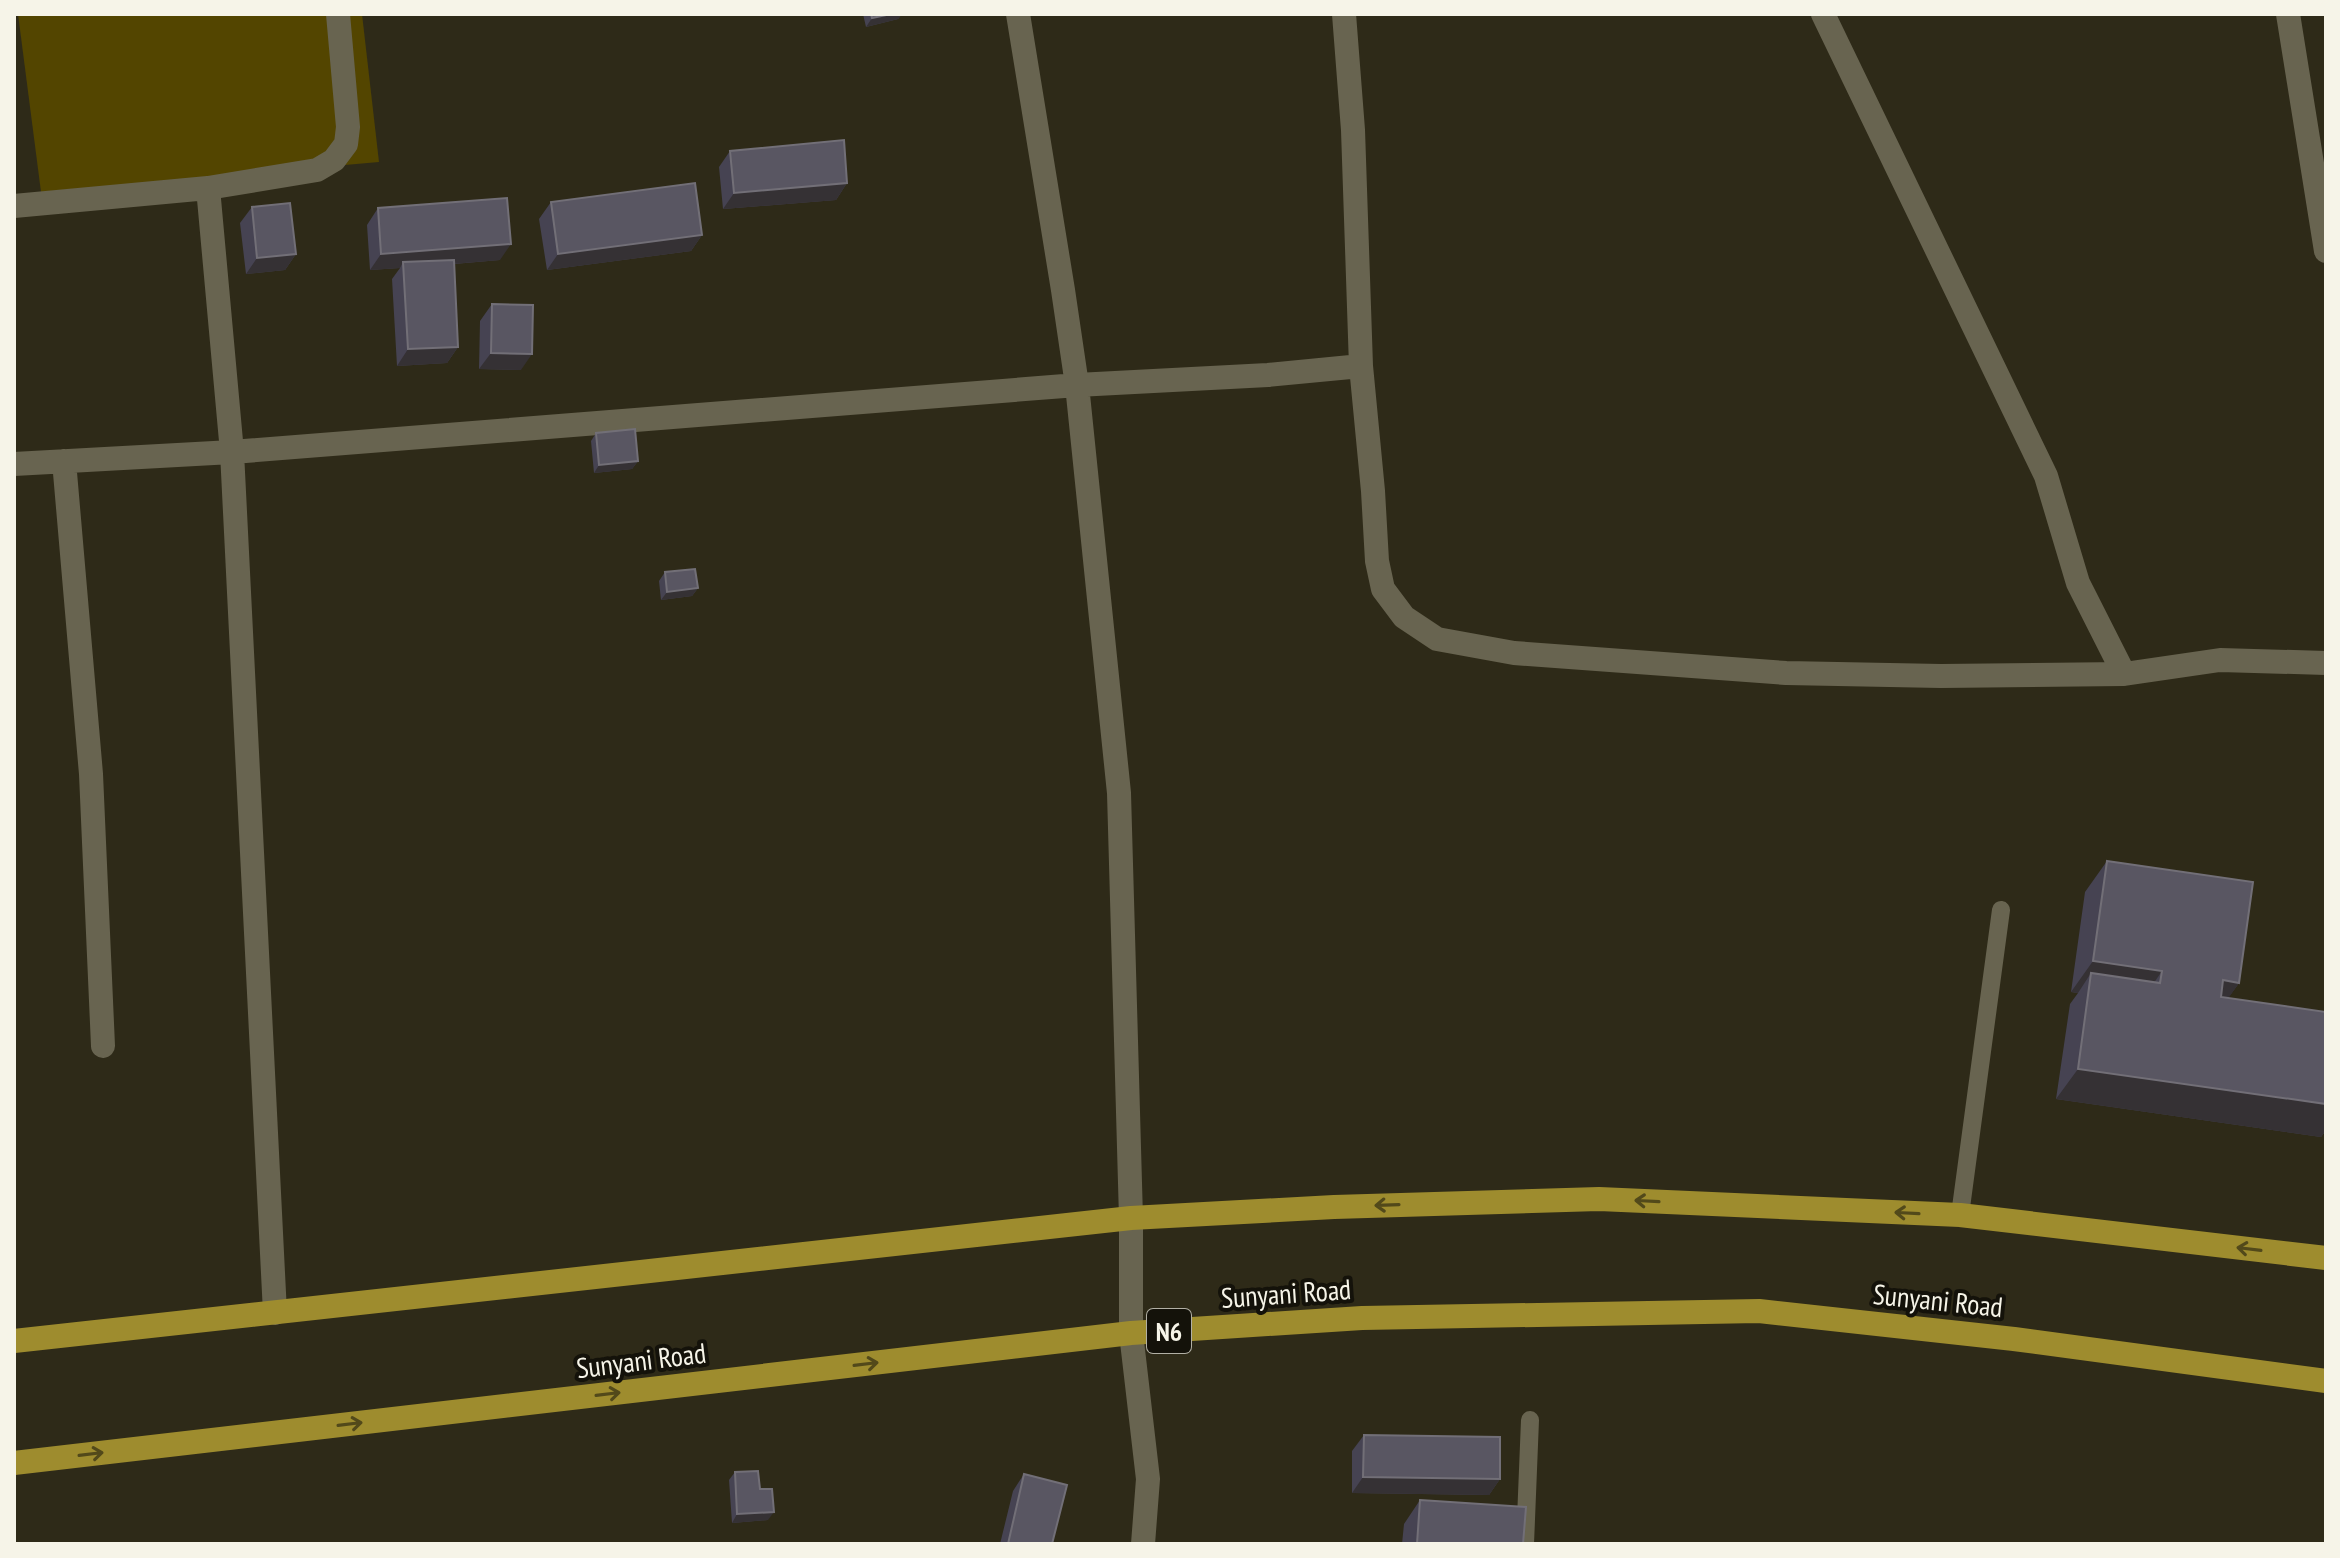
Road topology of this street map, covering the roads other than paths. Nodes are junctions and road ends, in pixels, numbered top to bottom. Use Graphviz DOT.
graph roads {
  1 [pos="338,14"];
  2 [pos="1018,14"];
  3 [pos="1344,14"];
  4 [pos="1823,14"];
  5 [pos="2288,14"];
  6 [pos="208,188"];
  7 [pos="14,206"];
  8 [pos="2326,251"];
  9 [pos="1361,366"];
  10 [pos="1077,385"];
  11 [pos="232,452"];
  12 [pos="64,461"];
  13 [pos="14,464"];
  14 [pos="2326,663"];
  15 [pos="2124,674"];
  16 [pos="2001,910"];
  17 [pos="103,1046"];
  18 [pos="1960,1215"];
  19 [pos="1131,1218"];
  20 [pos="2326,1258"];
  21 [pos="275,1313"];
  22 [pos="1131,1333"];
  23 [pos="14,1341"];
  24 [pos="2326,1381"];
  25 [pos="1530,1420"];
  26 [pos="14,1463"];
  27 [pos="1143,1544"];
  28 [pos="1525,1544"];
  1 -- 6 [label="street"];
  2 -- 10 [label="street"];
  3 -- 9 [label="street"];
  4 -- 15 [label="street"];
  5 -- 8 [label="street"];
  6 -- 7 [label="street"];
  6 -- 11 [label="street"];
  9 -- 10 [label="street"];
  9 -- 15 [label="street"];
  10 -- 11 [label="street"];
  10 -- 19 [label="street"];
  11 -- 12 [label="street"];
  11 -- 21 [label="street"];
  12 -- 13 [label="street"];
  12 -- 17 [label="street"];
  14 -- 15 [label="street"];
  16 -- 18 [label="lane"];
  18 -- 19 [label="main road, one-way"];
  20 -- 18 [label="main road, one-way"];
  19 -- 21 [label="main road"];
  19 -- 22 [label="street"];
  21 -- 23 [label="main road"];
  22 -- 24 [label="main road, Sunyani Road / N6"];
  26 -- 22 [label="main road, Sunyani Road / N6, one-way"];
  22 -- 27 [label="street"];
  25 -- 28 [label="lane"];
}
